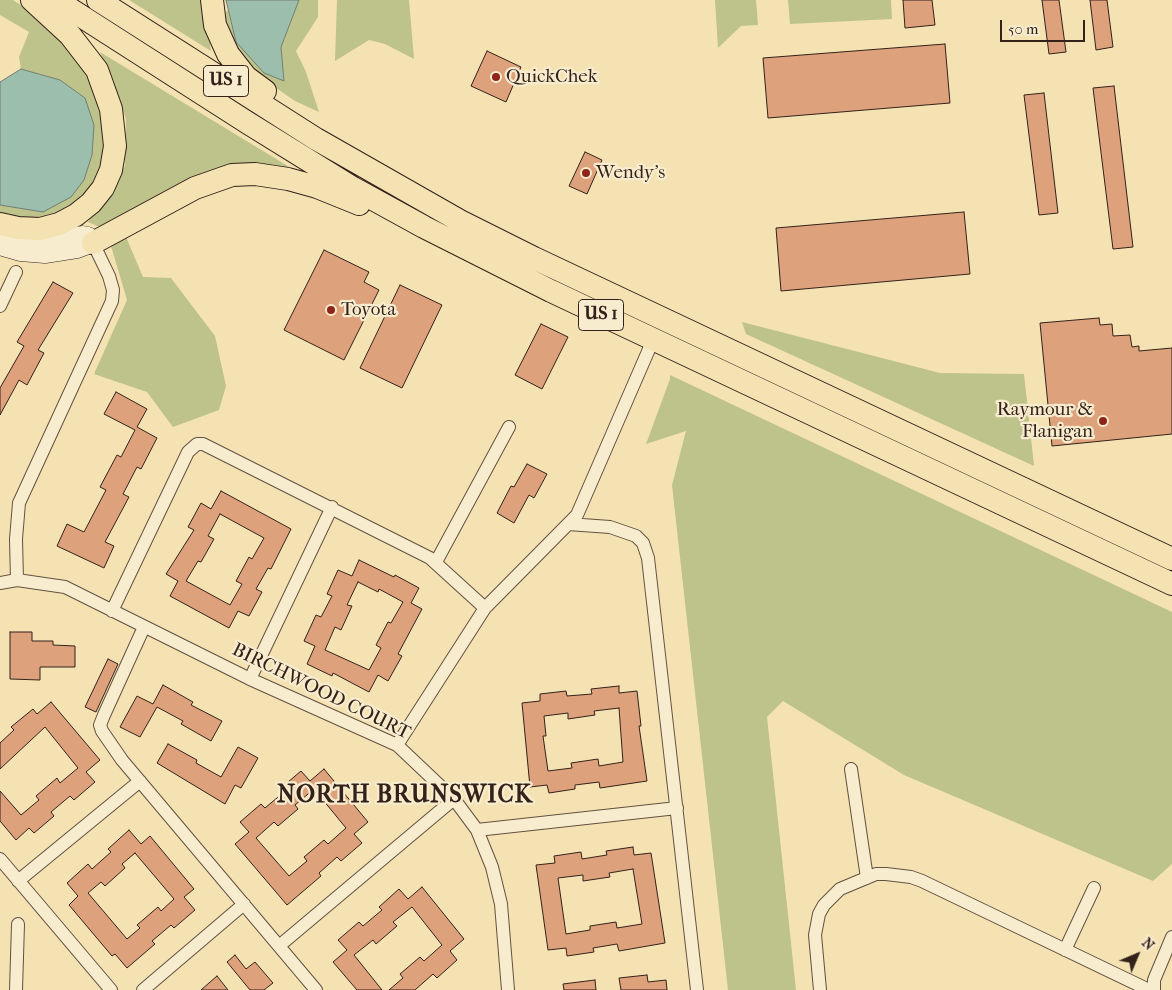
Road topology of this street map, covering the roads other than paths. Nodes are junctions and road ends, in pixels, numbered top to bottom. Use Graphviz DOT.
graph roads {
  1 [pos="32,0"];
  2 [pos="56,0"];
  3 [pos="98,0"];
  4 [pos="212,0"];
  5 [pos="354,161"];
  6 [pos="392,210"];
  7 [pos="0,224"];
  8 [pos="0,236"];
  9 [pos="93,243"];
  10 [pos="0,246"];
  11 [pos="16,272"];
  12 [pos="0,306"];
  13 [pos="653,340"];
  14 [pos="509,427"];
  15 [pos="332,507"];
  16 [pos="568,524"];
  17 [pos="1172,559"];
  18 [pos="436,562"];
  19 [pos="17,580"];
  20 [pos="0,583"];
  21 [pos="1172,584"];
  22 [pos="485,608"];
  23 [pos="112,611"];
  24 [pos="144,626"];
  25 [pos="250,679"];
  26 [pos="396,746"];
  27 [pos="851,769"];
  28 [pos="140,781"];
  29 [pos="454,799"];
  30 [pos="678,808"];
  31 [pos="477,830"];
  32 [pos="0,859"];
  33 [pos="867,878"];
  34 [pos="18,881"];
  35 [pos="1094,888"];
  36 [pos="244,904"];
  37 [pos="18,924"];
  38 [pos="1172,937"];
  39 [pos="279,946"];
  40 [pos="1065,950"];
  41 [pos="16,990"];
  42 [pos="111,990"];
  43 [pos="143,990"];
  44 [pos="316,990"];
  45 [pos="508,990"];
  46 [pos="697,990"];
  47 [pos="820,990"];
  48 [pos="1148,990"];
  49 [pos="1154,990"];
  1 -- 7 [label="highway"];
  2 -- 6 [label="highway, US 1"];
  3 -- 5 [label="highway, US 1"];
  4 -- 5 [label="highway"];
  5 -- 17 [label="highway, US 1"];
  6 -- 9 [label="highway"];
  6 -- 13 [label="highway, US 1"];
  8 -- 9 [label="main road"];
  9 -- 10 [label="main road"];
  9 -- 19 [label="street"];
  11 -- 12 [label="street"];
  13 -- 16 [label="street"];
  13 -- 21 [label="highway, US 1"];
  14 -- 18 [label="street"];
  15 -- 18 [label="street"];
  15 -- 23 [label="street"];
  15 -- 25 [label="street"];
  16 -- 22 [label="street"];
  16 -- 30 [label="street"];
  18 -- 22 [label="street"];
  19 -- 20 [label="street, BIRCHWOOD COURT"];
  19 -- 23 [label="street, BIRCHWOOD COURT"];
  22 -- 26 [label="street"];
  23 -- 24 [label="street, BIRCHWOOD COURT"];
  24 -- 25 [label="street, BIRCHWOOD COURT"];
  24 -- 28 [label="street"];
  25 -- 26 [label="street, BIRCHWOOD COURT"];
  26 -- 29 [label="street, BIRCHWOOD COURT"];
  27 -- 33 [label="street"];
  28 -- 34 [label="street"];
  28 -- 36 [label="street"];
  29 -- 31 [label="street, BIRCHWOOD COURT"];
  29 -- 39 [label="street"];
  30 -- 31 [label="street"];
  30 -- 46 [label="street"];
  31 -- 45 [label="street, BIRCHWOOD COURT"];
  32 -- 34 [label="street"];
  33 -- 40 [label="street"];
  33 -- 47 [label="street"];
  34 -- 42 [label="street"];
  35 -- 40 [label="street"];
  36 -- 39 [label="street"];
  36 -- 43 [label="street"];
  37 -- 41 [label="street"];
  38 -- 49 [label="street"];
  39 -- 44 [label="street"];
  40 -- 48 [label="street"];
}
